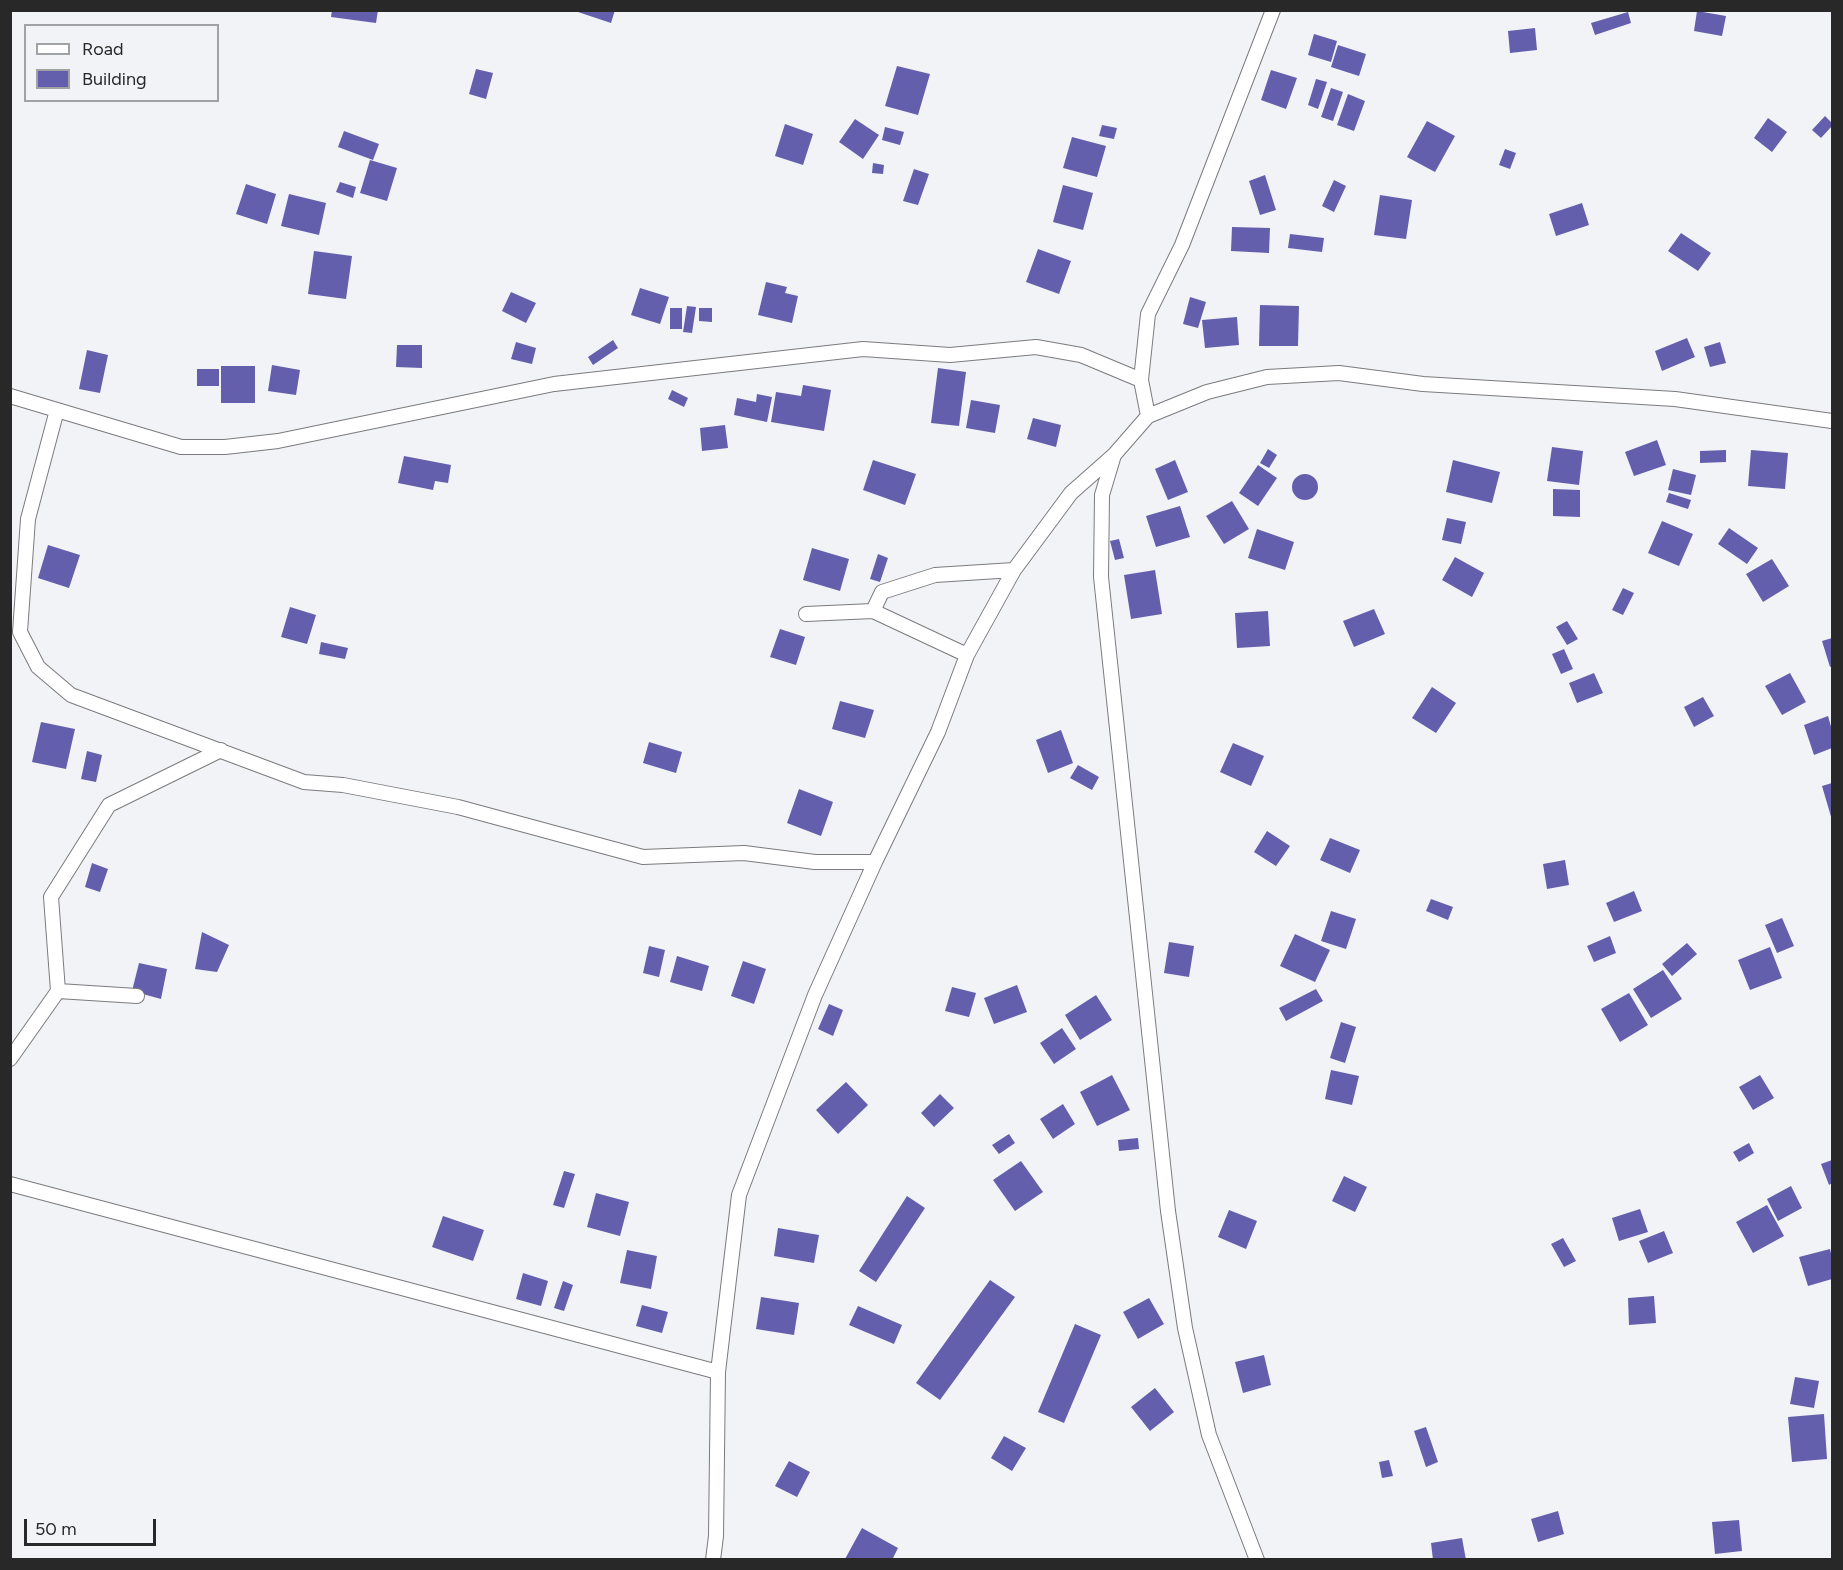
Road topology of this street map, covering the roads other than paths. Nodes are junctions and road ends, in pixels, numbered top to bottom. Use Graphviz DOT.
graph roads {
  1 [pos="1273,10"];
  2 [pos="1140,380"];
  3 [pos="10,396"];
  4 [pos="57,410"];
  5 [pos="1148,416"];
  6 [pos="1833,421"];
  7 [pos="1114,455"];
  8 [pos="1014,570"];
  9 [pos="873,611"];
  10 [pos="806,614"];
  11 [pos="967,655"];
  12 [pos="222,750"];
  13 [pos="875,862"];
  14 [pos="58,992"];
  15 [pos="137,996"];
  16 [pos="10,1059"];
  17 [pos="10,1184"];
  18 [pos="718,1372"];
  19 [pos="712,1560"];
  20 [pos="1257,1560"];
  1 -- 2 [label="street"];
  2 -- 4 [label="street"];
  2 -- 5 [label="street"];
  3 -- 4 [label="street"];
  4 -- 12 [label="street"];
  5 -- 6 [label="street"];
  5 -- 7 [label="street"];
  7 -- 8 [label="street"];
  7 -- 20 [label="street"];
  8 -- 9 [label="street"];
  8 -- 11 [label="street"];
  9 -- 10 [label="street"];
  9 -- 11 [label="street"];
  11 -- 13 [label="street"];
  12 -- 13 [label="street"];
  12 -- 14 [label="street"];
  13 -- 18 [label="street"];
  14 -- 15 [label="street"];
  14 -- 16 [label="street"];
  17 -- 18 [label="street"];
  18 -- 19 [label="street"];
}
